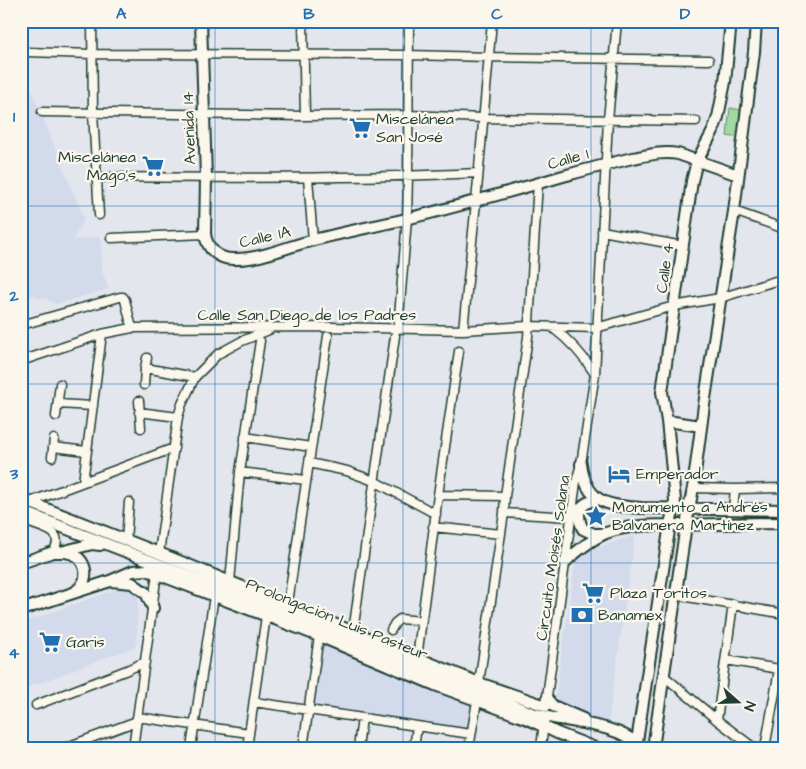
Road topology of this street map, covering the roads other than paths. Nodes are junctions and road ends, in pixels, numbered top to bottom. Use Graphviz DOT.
graph roads {
  1 [pos="92,21"];
  2 [pos="201,21"];
  3 [pos="304,21"];
  4 [pos="409,21"];
  5 [pos="492,21"];
  6 [pos="617,21"];
  7 [pos="730,21"];
  8 [pos="756,21"];
  9 [pos="26,52"];
  10 [pos="92,54"];
  11 [pos="202,54"];
  12 [pos="304,54"];
  13 [pos="408,55"];
  14 [pos="489,57"];
  15 [pos="612,60"];
  16 [pos="709,60"];
  17 [pos="42,112"];
  18 [pos="93,113"];
  19 [pos="204,114"];
  20 [pos="408,115"];
  21 [pos="305,116"];
  22 [pos="483,118"];
  23 [pos="608,120"];
  24 [pos="696,121"];
  25 [pos="697,160"];
  26 [pos="605,164"];
  27 [pos="478,173"];
  28 [pos="738,175"];
  29 [pos="408,176"];
  30 [pos="98,177"];
  31 [pos="206,178"];
  32 [pos="308,178"];
  33 [pos="538,184"];
  34 [pos="476,202"];
  35 [pos="734,211"];
  36 [pos="99,215"];
  37 [pos="407,219"];
  38 [pos="785,229"];
  39 [pos="602,231"];
  40 [pos="205,234"];
  41 [pos="111,238"];
  42 [pos="313,240"];
  43 [pos="683,246"];
  44 [pos="785,278"];
  45 [pos="720,298"];
  46 [pos="674,306"];
  47 [pos="528,326"];
  48 [pos="552,327"];
  49 [pos="21,328"];
  50 [pos="132,328"];
  51 [pos="275,328"];
  52 [pos="596,328"];
  53 [pos="463,330"];
  54 [pos="396,333"];
  55 [pos="102,334"];
  56 [pos="328,336"];
  57 [pos="260,341"];
  58 [pos="459,351"];
  59 [pos="147,358"];
  60 [pos="21,361"];
  61 [pos="145,368"];
  62 [pos="595,374"];
  63 [pos="195,377"];
  64 [pos="60,384"];
  65 [pos="144,385"];
  66 [pos="139,401"];
  67 [pos="58,404"];
  68 [pos="93,406"];
  69 [pos="139,412"];
  70 [pos="56,416"];
  71 [pos="178,417"];
  72 [pos="667,421"];
  73 [pos="701,426"];
  74 [pos="141,428"];
  75 [pos="245,437"];
  76 [pos="312,447"];
  77 [pos="174,448"];
  78 [pos="86,451"];
  79 [pos="52,456"];
  80 [pos="309,463"];
  81 [pos="581,464"];
  82 [pos="240,472"];
  83 [pos="306,480"];
  84 [pos="374,481"];
  85 [pos="83,482"];
  86 [pos="693,488"];
  87 [pos="785,488"];
  88 [pos="735,490"];
  89 [pos="438,495"];
  90 [pos="505,496"];
  91 [pos="596,499"];
  92 [pos="26,500"];
  93 [pos="129,502"];
  94 [pos="785,502"];
  95 [pos="584,505"];
  96 [pos="674,508"];
  97 [pos="689,509"];
  98 [pos="733,510"];
  99 [pos="780,510"];
  100 [pos="21,511"];
  101 [pos="504,513"];
  102 [pos="436,514"];
  103 [pos="571,517"];
  104 [pos="21,520"];
  105 [pos="670,524"];
  106 [pos="770,524"];
  107 [pos="785,524"];
  108 [pos="686,525"];
  109 [pos="434,527"];
  110 [pos="583,529"];
  111 [pos="785,530"];
  112 [pos="501,534"];
  113 [pos="604,534"];
  114 [pos="126,540"];
  115 [pos="109,545"];
  116 [pos="57,552"];
  117 [pos="159,553"];
  118 [pos="565,562"];
  119 [pos="21,563"];
  120 [pos="157,573"];
  121 [pos="110,581"];
  122 [pos="230,582"];
  123 [pos="74,593"];
  124 [pos="676,594"];
  125 [pos="214,596"];
  126 [pos="289,596"];
  127 [pos="733,604"];
  128 [pos="153,608"];
  129 [pos="21,610"];
  130 [pos="785,614"];
  131 [pos="266,616"];
  132 [pos="422,621"];
  133 [pos="392,630"];
  134 [pos="353,632"];
  135 [pos="319,636"];
  136 [pos="651,646"];
  137 [pos="668,647"];
  138 [pos="417,658"];
  139 [pos="726,660"];
  140 [pos="145,662"];
  141 [pos="782,670"];
  142 [pos="664,676"];
  143 [pos="479,683"];
  144 [pos="477,701"];
  145 [pos="254,702"];
  146 [pos="546,702"];
  147 [pos="36,705"];
  148 [pos="308,710"];
  149 [pos="362,718"];
  150 [pos="137,719"];
  151 [pos="717,720"];
  152 [pos="544,722"];
  153 [pos="195,725"];
  154 [pos="417,726"];
  155 [pos="604,728"];
  156 [pos="250,733"];
  157 [pos="471,734"];
  158 [pos="638,746"];
  159 [pos="64,748"];
  160 [pos="133,748"];
  161 [pos="191,748"];
  162 [pos="247,748"];
  163 [pos="303,748"];
  164 [pos="358,748"];
  165 [pos="414,748"];
  166 [pos="469,748"];
  167 [pos="541,748"];
  168 [pos="595,748"];
  169 [pos="653,748"];
  170 [pos="754,748"];
  171 [pos="765,748"];
  1 -- 10 [label="street"];
  2 -- 11 [label="main road, Avenida 14"];
  3 -- 12 [label="street"];
  4 -- 13 [label="street"];
  5 -- 14 [label="street"];
  6 -- 15 [label="street, Circuito Moisés Solana"];
  7 -- 25 [label="main road, Calle 4"];
  8 -- 28 [label="main road"];
  9 -- 10 [label="street"];
  10 -- 11 [label="street"];
  10 -- 18 [label="street"];
  11 -- 12 [label="street"];
  11 -- 19 [label="main road, Avenida 14"];
  12 -- 13 [label="street"];
  12 -- 21 [label="street"];
  13 -- 14 [label="street"];
  13 -- 20 [label="street"];
  14 -- 15 [label="street"];
  14 -- 22 [label="street"];
  15 -- 16 [label="street"];
  15 -- 23 [label="street, Circuito Moisés Solana"];
  17 -- 18 [label="street"];
  18 -- 19 [label="street"];
  18 -- 30 [label="street"];
  19 -- 21 [label="street"];
  19 -- 31 [label="main road, Avenida 14"];
  20 -- 21 [label="street"];
  20 -- 22 [label="street"];
  20 -- 29 [label="street"];
  22 -- 23 [label="street"];
  22 -- 27 [label="street"];
  23 -- 24 [label="street"];
  23 -- 26 [label="street, Circuito Moisés Solana"];
  25 -- 26 [label="main road, Calle 1"];
  25 -- 28 [label="main road, Calle 1"];
  25 -- 43 [label="main road, Calle 4"];
  26 -- 33 [label="main road, Calle 1"];
  26 -- 39 [label="street, Circuito Moisés Solana"];
  27 -- 29 [label="street"];
  27 -- 34 [label="street"];
  28 -- 35 [label="main road"];
  29 -- 32 [label="street"];
  29 -- 37 [label="street"];
  30 -- 31 [label="street"];
  30 -- 36 [label="street"];
  31 -- 32 [label="street"];
  31 -- 40 [label="main road, Avenida 14"];
  32 -- 42 [label="street"];
  33 -- 34 [label="main road, Calle 1"];
  33 -- 47 [label="street"];
  34 -- 37 [label="main road, Calle 1"];
  34 -- 53 [label="street"];
  35 -- 38 [label="street"];
  35 -- 45 [label="main road"];
  37 -- 42 [label="main road, Calle 1A"];
  37 -- 54 [label="street"];
  39 -- 43 [label="street"];
  39 -- 52 [label="street, Circuito Moisés Solana"];
  40 -- 41 [label="street"];
  40 -- 42 [label="main road, Calle 1A"];
  43 -- 46 [label="main road, Calle 4"];
  44 -- 45 [label="street, Calle San Diego de los Padres"];
  45 -- 46 [label="street, Calle San Diego de los Padres"];
  45 -- 73 [label="main road"];
  46 -- 52 [label="street, Calle San Diego de los Padres"];
  46 -- 72 [label="main road, Calle 4"];
  47 -- 48 [label="street, Calle San Diego de los Padres"];
  47 -- 53 [label="street, Calle San Diego de los Padres"];
  47 -- 90 [label="street"];
  48 -- 52 [label="street, Calle San Diego de los Padres"];
  48 -- 62 [label="street"];
  49 -- 50 [label="street"];
  50 -- 51 [label="street, Calle San Diego de los Padres"];
  50 -- 55 [label="street, Calle San Diego de los Padres"];
  51 -- 54 [label="street, Calle San Diego de los Padres"];
  51 -- 63 [label="street"];
  52 -- 62 [label="street, Circuito Moisés Solana"];
  53 -- 54 [label="street, Calle San Diego de los Padres"];
  54 -- 84 [label="street"];
  55 -- 60 [label="street, Calle San Diego de los Padres"];
  55 -- 68 [label="street"];
  56 -- 76 [label="street"];
  57 -- 75 [label="street"];
  58 -- 89 [label="street"];
  59 -- 61 [label="street"];
  61 -- 63 [label="street"];
  61 -- 65 [label="street"];
  62 -- 81 [label="street, Circuito Moisés Solana"];
  63 -- 71 [label="street"];
  64 -- 67 [label="street"];
  66 -- 69 [label="street"];
  67 -- 68 [label="street"];
  67 -- 70 [label="street"];
  68 -- 78 [label="street"];
  69 -- 71 [label="street"];
  69 -- 74 [label="street"];
  71 -- 77 [label="street"];
  72 -- 73 [label="main road"];
  72 -- 96 [label="main road, Calle 4"];
  73 -- 86 [label="main road"];
  75 -- 76 [label="street"];
  75 -- 82 [label="street"];
  76 -- 80 [label="street"];
  77 -- 85 [label="street"];
  77 -- 117 [label="street"];
  78 -- 79 [label="street"];
  78 -- 85 [label="street"];
  80 -- 83 [label="street"];
  80 -- 84 [label="street"];
  81 -- 91 [label="main road"];
  81 -- 103 [label="street, Circuito Moisés Solana"];
  82 -- 83 [label="street"];
  82 -- 122 [label="street"];
  83 -- 126 [label="street"];
  84 -- 102 [label="street"];
  84 -- 134 [label="street"];
  85 -- 92 [label="street"];
  86 -- 88 [label="street"];
  86 -- 97 [label="main road"];
  87 -- 88 [label="street"];
  88 -- 98 [label="street"];
  89 -- 90 [label="street"];
  89 -- 102 [label="street"];
  90 -- 101 [label="street"];
  91 -- 95 [label="main road"];
  91 -- 96 [label="main road"];
  92 -- 114 [label="main road, Prolongación Luis Pasteur"];
  93 -- 114 [label="street"];
  94 -- 99 [label="main road"];
  95 -- 103 [label="main road"];
  95 -- 110 [label="main road"];
  96 -- 97 [label="main road"];
  96 -- 105 [label="main road, Calle 4"];
  97 -- 98 [label="main road"];
  97 -- 108 [label="main road"];
  98 -- 99 [label="main road"];
  100 -- 115 [label="main road, Prolongación Luis Pasteur"];
  101 -- 103 [label="street"];
  101 -- 112 [label="street"];
  102 -- 109 [label="street"];
  103 -- 110 [label="main road"];
  103 -- 118 [label="street, Circuito Moisés Solana"];
  104 -- 116 [label="street"];
  105 -- 108 [label="main road"];
  105 -- 113 [label="main road"];
  105 -- 136 [label="main road, Calle 4"];
  106 -- 107 [label="main road"];
  106 -- 108 [label="main road"];
  106 -- 111 [label="main road"];
  108 -- 124 [label="main road"];
  109 -- 112 [label="street"];
  109 -- 132 [label="street"];
  110 -- 113 [label="main road"];
  112 -- 143 [label="street"];
  113 -- 118 [label="main road"];
  114 -- 117 [label="main road, Prolongación Luis Pasteur"];
  115 -- 116 [label="main road"];
  115 -- 152 [label="main road, Prolongación Luis Pasteur"];
  116 -- 119 [label="main road"];
  116 -- 123 [label="main road"];
  117 -- 122 [label="main road, Prolongación Luis Pasteur"];
  118 -- 146 [label="street, Circuito Moisés Solana"];
  120 -- 121 [label="main road, Prolongación Luis Pasteur"];
  120 -- 125 [label="main road, Prolongación Luis Pasteur"];
  120 -- 128 [label="street"];
  121 -- 123 [label="main road"];
  121 -- 128 [label="main road"];
  122 -- 134 [label="main road, Prolongación Luis Pasteur"];
  123 -- 129 [label="main road"];
  124 -- 127 [label="street"];
  124 -- 137 [label="main road"];
  125 -- 131 [label="main road, Prolongación Luis Pasteur"];
  125 -- 153 [label="street"];
  127 -- 130 [label="street"];
  127 -- 139 [label="street"];
  128 -- 140 [label="street"];
  131 -- 135 [label="main road, Prolongación Luis Pasteur"];
  131 -- 145 [label="street"];
  132 -- 133 [label="street"];
  132 -- 138 [label="street"];
  134 -- 138 [label="main road, Prolongación Luis Pasteur"];
  135 -- 144 [label="main road, Prolongación Luis Pasteur"];
  135 -- 148 [label="street"];
  136 -- 137 [label="main road"];
  136 -- 158 [label="main road, Calle 4"];
  137 -- 142 [label="main road"];
  138 -- 143 [label="main road, Prolongación Luis Pasteur"];
  139 -- 141 [label="street"];
  139 -- 151 [label="street"];
  140 -- 147 [label="street"];
  140 -- 150 [label="street"];
  141 -- 171 [label="street"];
  142 -- 151 [label="street"];
  142 -- 169 [label="main road"];
  143 -- 146 [label="main road, Prolongación Luis Pasteur"];
  144 -- 152 [label="main road, Prolongación Luis Pasteur"];
  144 -- 157 [label="street"];
  145 -- 148 [label="street"];
  145 -- 156 [label="street"];
  146 -- 152 [label="street, Circuito Moisés Solana"];
  146 -- 155 [label="main road, Prolongación Luis Pasteur"];
  148 -- 149 [label="street"];
  148 -- 163 [label="street"];
  149 -- 154 [label="street"];
  149 -- 164 [label="street"];
  150 -- 153 [label="street"];
  150 -- 159 [label="street"];
  150 -- 160 [label="street"];
  151 -- 170 [label="street"];
  152 -- 155 [label="main road, Prolongación Luis Pasteur"];
  152 -- 167 [label="street, Circuito Moisés Solana"];
  152 -- 168 [label="main road, Prolongación Luis Pasteur"];
  153 -- 156 [label="street"];
  153 -- 161 [label="street"];
  154 -- 157 [label="street"];
  154 -- 165 [label="street"];
  155 -- 158 [label="main road, Prolongación Luis Pasteur"];
  156 -- 162 [label="street"];
  157 -- 166 [label="street"];
}
